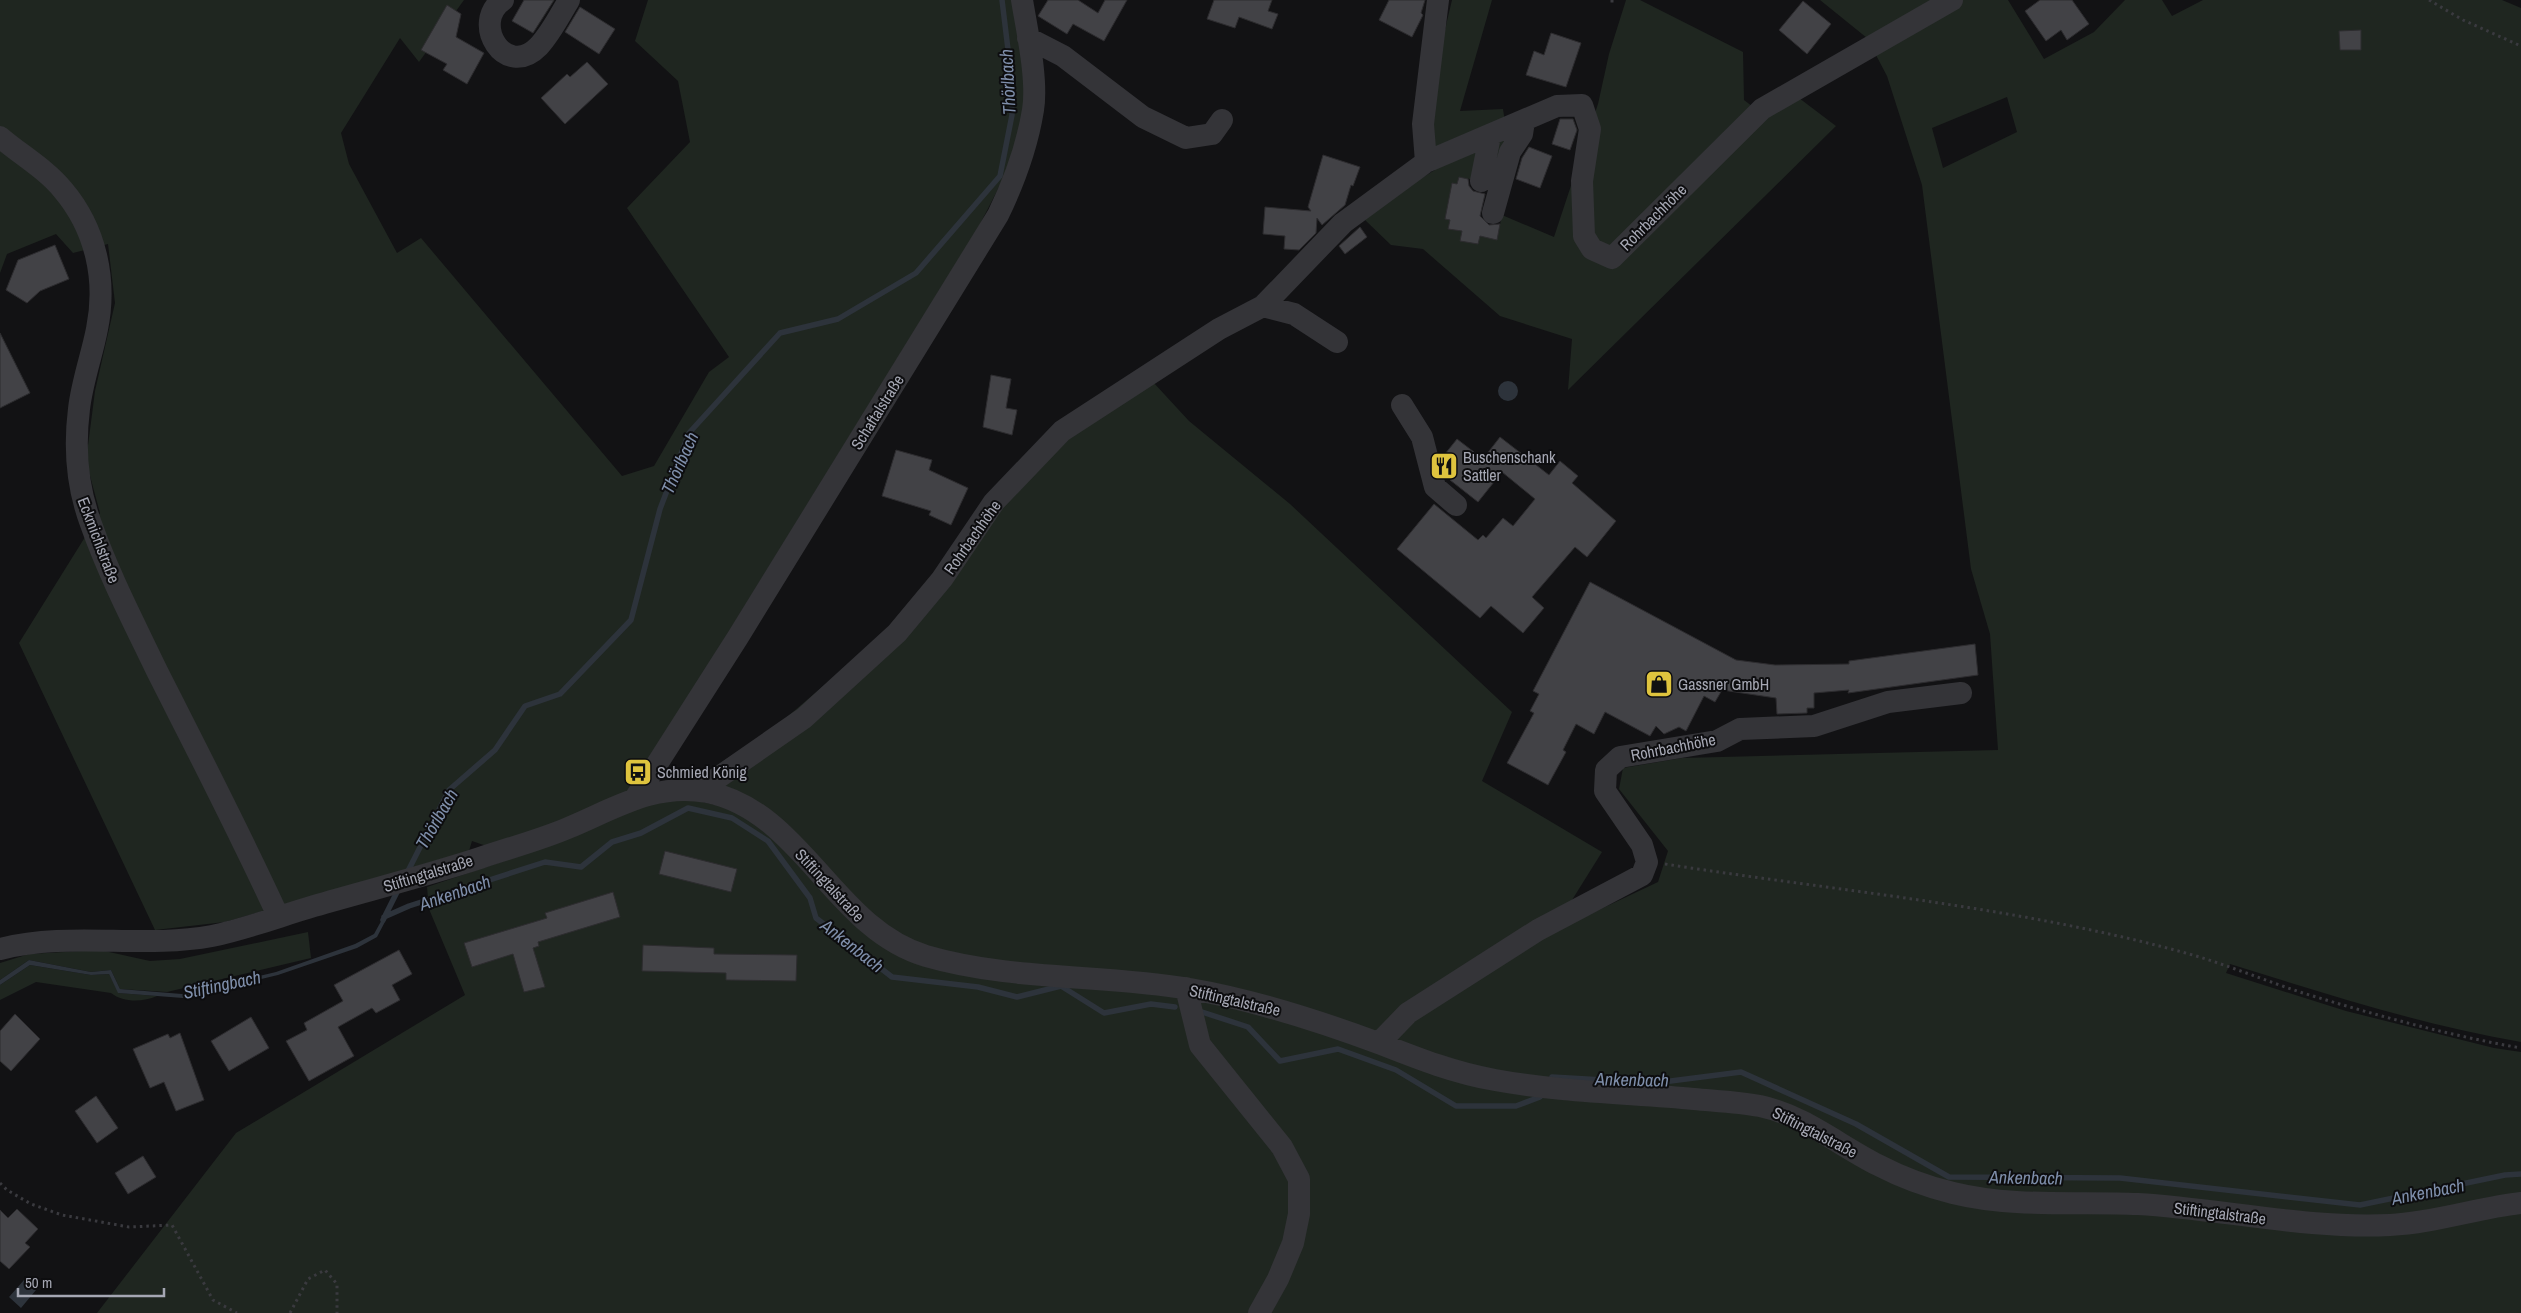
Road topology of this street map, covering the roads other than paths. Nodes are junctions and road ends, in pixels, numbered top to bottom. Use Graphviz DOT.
graph roads {
  1 [pos="503,0"];
  2 [pos="569,0"];
  3 [pos="1022,0"];
  4 [pos="1438,0"];
  5 [pos="1952,0"];
  6 [pos="1028,38"];
  7 [pos="1222,120"];
  8 [pos="1524,121"];
  9 [pos="1490,136"];
  10 [pos="0,137"];
  11 [pos="1426,162"];
  12 [pos="1481,181"];
  13 [pos="1493,213"];
  14 [pos="1263,306"];
  15 [pos="1337,342"];
  16 [pos="1402,405"];
  17 [pos="1456,504"];
  18 [pos="1961,693"];
  19 [pos="699,791"];
  20 [pos="636,797"];
  21 [pos="278,916"];
  22 [pos="0,949"];
  23 [pos="1186,988"];
  24 [pos="1379,1043"];
  25 [pos="2521,1203"];
  26 [pos="1258,1313"];
  1 -- 2 [label="street"];
  3 -- 6 [label="street, Schaftalstraße"];
  4 -- 11 [label="street"];
  5 -- 8 [label="street, Rohrbachhöhe"];
  6 -- 7 [label="street"];
  6 -- 20 [label="street, Schaftalstraße"];
  8 -- 9 [label="street, Rohrbachhöhe"];
  8 -- 13 [label="street"];
  9 -- 11 [label="street, Rohrbachhöhe"];
  9 -- 12 [label="street"];
  10 -- 21 [label="street, Eckmichlstraße"];
  11 -- 14 [label="street, Rohrbachhöhe"];
  14 -- 15 [label="street"];
  14 -- 19 [label="street, Rohrbachhöhe"];
  16 -- 17 [label="street"];
  18 -- 24 [label="street, Rohrbachhöhe"];
  19 -- 20 [label="street, Stiftingtalstraße"];
  19 -- 23 [label="street, Stiftingtalstraße"];
  20 -- 21 [label="street, Stiftingtalstraße"];
  21 -- 22 [label="street, Stiftingtalstraße"];
  23 -- 24 [label="street, Stiftingtalstraße"];
  23 -- 26 [label="street"];
  24 -- 25 [label="street, Stiftingtalstraße"];
}
